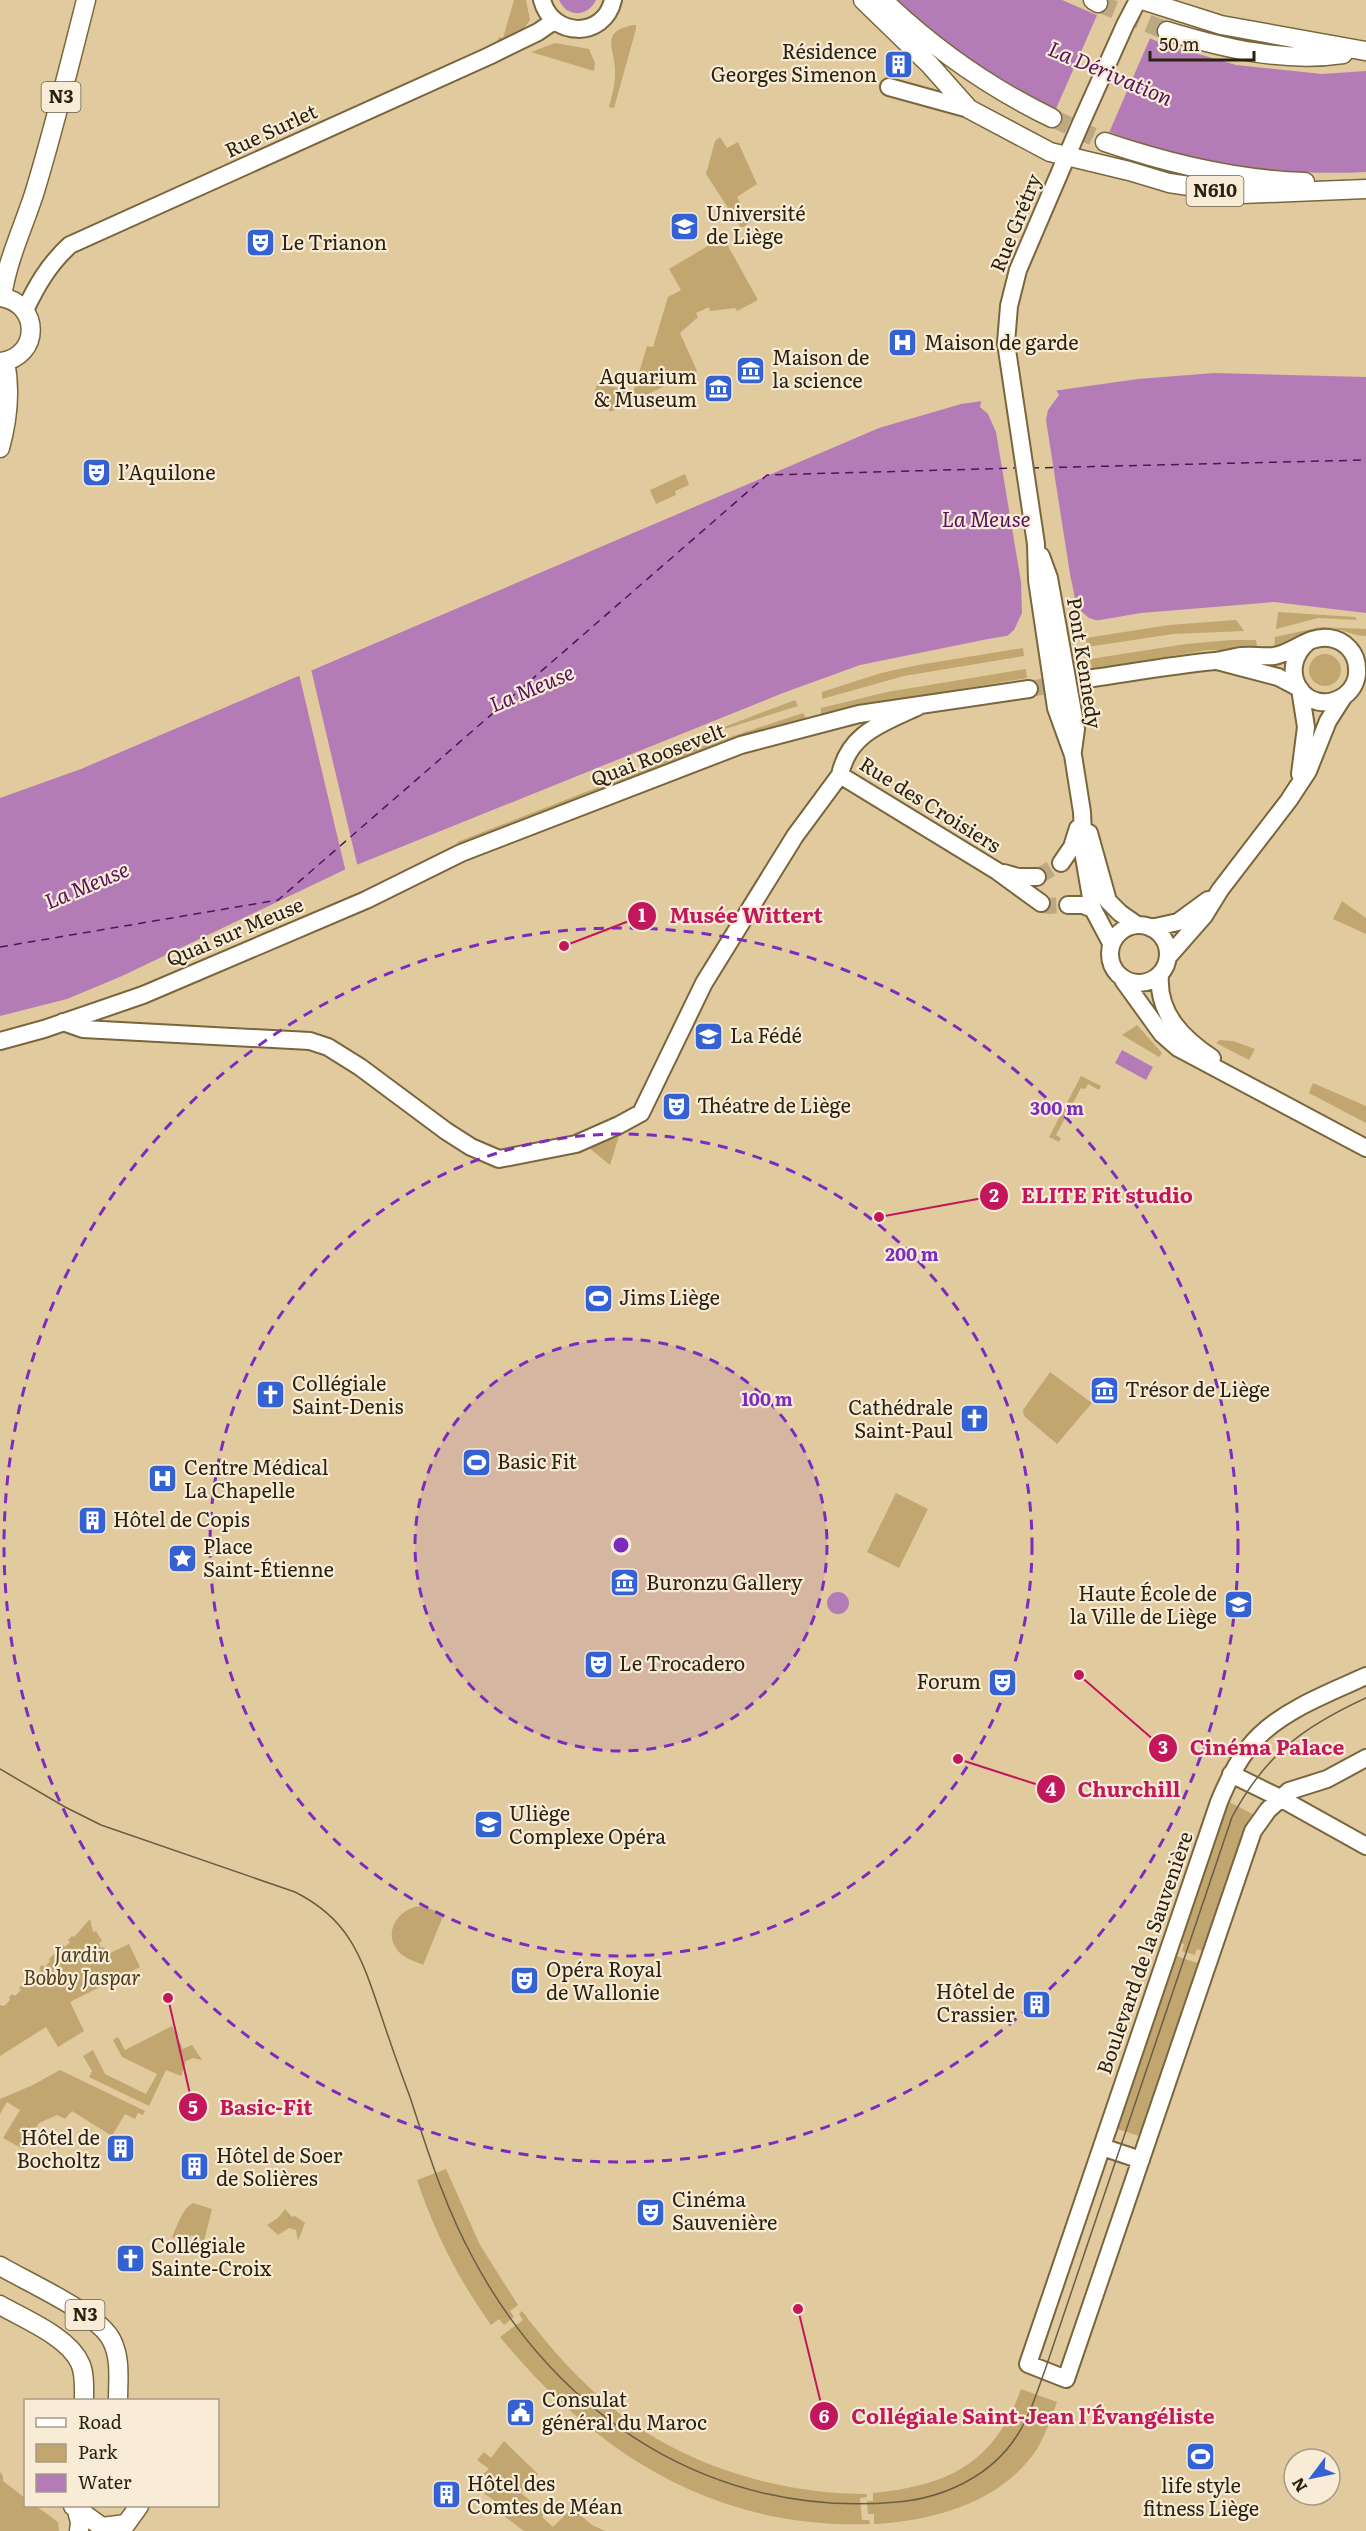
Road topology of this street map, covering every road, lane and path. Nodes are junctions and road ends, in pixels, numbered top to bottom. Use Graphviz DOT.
graph roads {
  1 [pos="86,0"];
  2 [pos="542,0"];
  3 [pos="613,0"];
  4 [pos="863,0"];
  5 [pos="883,0"];
  6 [pos="1140,0"];
  7 [pos="554,21"];
  8 [pos="1167,31"];
  9 [pos="1366,51"];
  10 [pos="889,87"];
  11 [pos="969,109"];
  12 [pos="1052,118"];
  13 [pos="1105,142"];
  14 [pos="1068,156"];
  15 [pos="1366,181"];
  16 [pos="1366,189"];
  17 [pos="1,297"];
  18 [pos="25,310"];
  19 [pos="1006,343"];
  20 [pos="2,361"];
  21 [pos="0,448"];
  22 [pos="1310,641"];
  23 [pos="1366,644"];
  24 [pos="1346,645"];
  25 [pos="1216,661"];
  26 [pos="1361,676"];
  27 [pos="1093,678"];
  28 [pos="1298,688"];
  29 [pos="1029,689"];
  30 [pos="1344,696"];
  31 [pos="919,706"];
  32 [pos="840,775"];
  33 [pos="1298,783"];
  34 [pos="1082,812"];
  35 [pos="1061,863"];
  36 [pos="997,871"];
  37 [pos="421,873"];
  38 [pos="1037,876"];
  39 [pos="1220,890"];
  40 [pos="1041,903"];
  41 [pos="1068,905"];
  42 [pos="1093,909"];
  43 [pos="1144,926"];
  44 [pos="1111,942"];
  45 [pos="1168,957"];
  46 [pos="1160,975"];
  47 [pos="1126,981"];
  48 [pos="63,1022"];
  49 [pos="0,1041"];
  50 [pos="1366,1140"];
  51 [pos="1366,1149"];
  52 [pos="1366,1676"];
  53 [pos="1366,1758"];
  54 [pos="1231,1774"];
  55 [pos="1280,1798"];
  56 [pos="1366,1846"];
  57 [pos="1102,2147"];
  58 [pos="1141,2160"];
  59 [pos="0,2266"];
  60 [pos="0,2305"];
  61 [pos="84,2399"];
  62 [pos="118,2399"];
  63 [pos="74,2507"];
  64 [pos="75,2507"];
  65 [pos="138,2507"];
  66 [pos="123,2527"];
  67 [pos="79,2531"];
  1 -- 17 [label="main road, N3"];
  2 -- 7 [label="street"];
  3 -- 7 [label="street"];
  4 -- 11 [label="main road, N610"];
  5 -- 12 [label="main road"];
  6 -- 9 [label="main road"];
  6 -- 14 [label="street, Rue Grétry"];
  7 -- 18 [label="street, Rue Surlet"];
  8 -- 9 [label="main road"];
  10 -- 11 [label="street"];
  11 -- 14 [label="main road, N610"];
  13 -- 15 [label="main road, N610"];
  14 -- 16 [label="main road, N610"];
  14 -- 19 [label="street, Rue Grétry"];
  17 -- 18 [label="main road"];
  18 -- 20 [label="main road"];
  19 -- 34 [label="street, Pont Kennedy"];
  20 -- 21 [label="main road"];
  22 -- 24 [label="street"];
  22 -- 25 [label="street"];
  22 -- 28 [label="street"];
  23 -- 24 [label="street"];
  24 -- 26 [label="street"];
  25 -- 27 [label="street"];
  25 -- 28 [label="street"];
  26 -- 30 [label="street"];
  28 -- 30 [label="street"];
  28 -- 33 [label="street"];
  29 -- 31 [label="street, Quai Roosevelt"];
  30 -- 33 [label="street"];
  31 -- 32 [label="street"];
  31 -- 37 [label="street, Quai Roosevelt"];
  32 -- 36 [label="street, Rue des Croisiers"];
  32 -- 48 [label="street"];
  33 -- 39 [label="street"];
  34 -- 35 [label="street"];
  34 -- 42 [label="street"];
  34 -- 43 [label="street"];
  36 -- 38 [label="street, Rue des Croisiers"];
  36 -- 40 [label="street, Rue des Croisiers"];
  37 -- 48 [label="street, Quai sur Meuse"];
  39 -- 43 [label="street"];
  39 -- 45 [label="street"];
  41 -- 42 [label="street"];
  42 -- 44 [label="street"];
  43 -- 44 [label="street"];
  43 -- 45 [label="street"];
  44 -- 47 [label="street"];
  45 -- 46 [label="street"];
  46 -- 47 [label="street"];
  46 -- 50 [label="street"];
  47 -- 51 [label="street"];
  48 -- 49 [label="street, Quai sur Meuse"];
  52 -- 54 [label="street, Boulevard de la Sauvenière"];
  53 -- 55 [label="street"];
  54 -- 55 [label="street"];
  54 -- 57 [label="street, Boulevard de la Sauvenière"];
  55 -- 56 [label="street"];
  55 -- 58 [label="street, Boulevard de la Sauvenière"];
  57 -- 58 [label="street"];
  57 -- 58 [label="street, Boulevard de la Sauvenière"];
  59 -- 62 [label="main road, N3"];
  60 -- 61 [label="main road, N3"];
  63 -- 67 [label="main road"];
  64 -- 66 [label="main road"];
  65 -- 66 [label="main road"];
}
